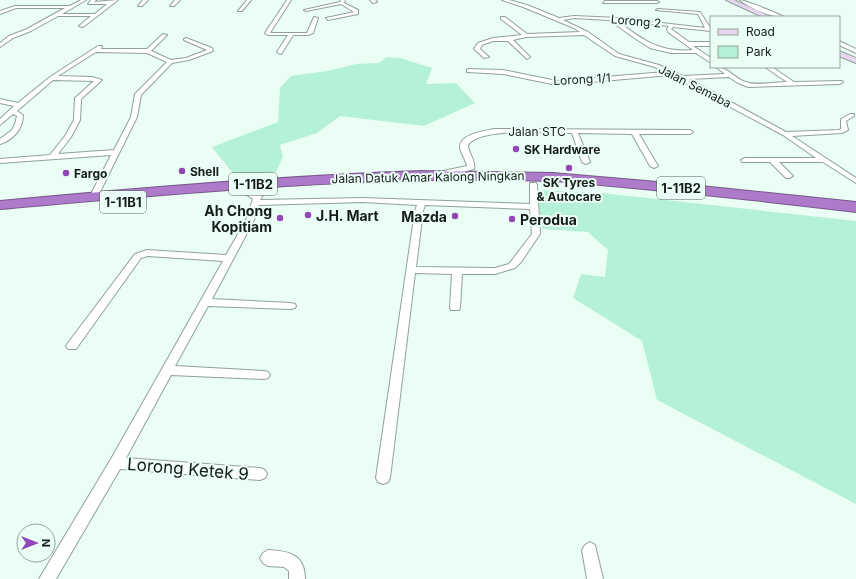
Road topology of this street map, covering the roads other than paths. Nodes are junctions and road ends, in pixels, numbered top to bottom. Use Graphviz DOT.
graph roads {
  1 [pos="84,0"];
  2 [pos="94,0"];
  3 [pos="146,0"];
  4 [pos="178,0"];
  5 [pos="249,0"];
  6 [pos="290,0"];
  7 [pos="504,0"];
  8 [pos="721,0"];
  9 [pos="729,0"];
  10 [pos="742,0"];
  11 [pos="101,1"];
  12 [pos="114,1"];
  13 [pos="342,1"];
  14 [pos="604,1"];
  15 [pos="657,2"];
  16 [pos="172,4"];
  17 [pos="140,5"];
  18 [pos="72,7"];
  19 [pos="609,8"];
  20 [pos="240,10"];
  21 [pos="306,10"];
  22 [pos="658,10"];
  23 [pos="0,12"];
  24 [pos="614,13"];
  25 [pos="59,14"];
  26 [pos="96,14"];
  27 [pos="757,16"];
  28 [pos="766,16"];
  29 [pos="780,16"];
  30 [pos="316,18"];
  31 [pos="503,18"];
  32 [pos="611,18"];
  33 [pos="328,19"];
  34 [pos="561,19"];
  35 [pos="619,19"];
  36 [pos="672,25"];
  37 [pos="81,26"];
  38 [pos="710,29"];
  39 [pos="586,33"];
  40 [pos="291,34"];
  41 [pos="165,35"];
  42 [pos="526,36"];
  43 [pos="186,39"];
  44 [pos="509,39"];
  45 [pos="105,43"];
  46 [pos="840,43"];
  47 [pos="687,44"];
  48 [pos="710,44"];
  49 [pos="0,45"];
  50 [pos="840,49"];
  51 [pos="95,50"];
  52 [pos="148,51"];
  53 [pos="856,51"];
  54 [pos="280,52"];
  55 [pos="698,52"];
  56 [pos="840,53"];
  57 [pos="856,56"];
  58 [pos="486,57"];
  59 [pos="526,57"];
  60 [pos="710,60"];
  61 [pos="856,61"];
  62 [pos="170,62"];
  63 [pos="720,68"];
  64 [pos="770,68"];
  65 [pos="469,71"];
  66 [pos="672,72"];
  67 [pos="729,75"];
  68 [pos="52,78"];
  69 [pos="682,78"];
  70 [pos="840,82"];
  71 [pos="794,84"];
  72 [pos="0,101"];
  73 [pos="19,105"];
  74 [pos="12,111"];
  75 [pos="852,115"];
  76 [pos="0,123"];
  77 [pos="574,131"];
  78 [pos="634,131"];
  79 [pos="690,132"];
  80 [pos="785,134"];
  81 [pos="0,142"];
  82 [pos="117,152"];
  83 [pos="52,157"];
  84 [pos="746,160"];
  85 [pos="772,160"];
  86 [pos="825,160"];
  87 [pos="0,161"];
  88 [pos="586,162"];
  89 [pos="654,166"];
  90 [pos="471,167"];
  91 [pos="420,175"];
  92 [pos="506,176"];
  93 [pos="789,176"];
  94 [pos="856,181"];
  95 [pos="533,185"];
  96 [pos="682,194"];
  97 [pos="94,196"];
  98 [pos="255,196"];
  99 [pos="422,203"];
  100 [pos="0,205"];
  101 [pos="534,207"];
  102 [pos="856,207"];
  103 [pos="0,211"];
  104 [pos="856,216"];
  105 [pos="229,258"];
  106 [pos="411,270"];
  107 [pos="457,270"];
  108 [pos="204,302"];
  109 [pos="291,306"];
  110 [pos="455,308"];
  111 [pos="72,346"];
  112 [pos="167,370"];
  113 [pos="264,375"];
  114 [pos="116,463"];
  115 [pos="260,474"];
  116 [pos="384,478"];
  117 [pos="590,550"];
  118 [pos="268,558"];
  119 [pos="47,579"];
  120 [pos="297,579"];
  121 [pos="595,579"];
  1 -- 18 [label="street"];
  2 -- 11 [label="street"];
  3 -- 17 [label="street"];
  4 -- 16 [label="street"];
  5 -- 20 [label="street"];
  6 -- 40 [label="street"];
  7 -- 34 [label="street, Jalan Semaba"];
  8 -- 27 [label="main road"];
  9 -- 28 [label="main road"];
  10 -- 29 [label="street"];
  11 -- 12 [label="street"];
  12 -- 26 [label="street"];
  13 -- 21 [label="street"];
  13 -- 33 [label="street"];
  14 -- 15 [label="street"];
  14 -- 19 [label="street"];
  18 -- 23 [label="street"];
  18 -- 25 [label="street"];
  22 -- 38 [label="street"];
  24 -- 35 [label="street"];
  25 -- 26 [label="street"];
  25 -- 49 [label="street"];
  26 -- 37 [label="street"];
  30 -- 40 [label="street"];
  31 -- 42 [label="street"];
  32 -- 34 [label="street, Lorong 2"];
  32 -- 35 [label="street, Lorong 2"];
  32 -- 55 [label="street"];
  34 -- 39 [label="street, Jalan Semaba"];
  35 -- 36 [label="street, Lorong 2"];
  36 -- 38 [label="street, Lorong 2"];
  36 -- 47 [label="street"];
  39 -- 42 [label="street"];
  39 -- 66 [label="street, Jalan Semaba"];
  40 -- 54 [label="street"];
  41 -- 52 [label="street"];
  42 -- 44 [label="street"];
  43 -- 62 [label="street"];
  44 -- 58 [label="street"];
  44 -- 59 [label="street"];
  45 -- 51 [label="street"];
  46 -- 53 [label="street"];
  47 -- 48 [label="street"];
  47 -- 55 [label="street"];
  50 -- 57 [label="main road"];
  51 -- 52 [label="street"];
  51 -- 68 [label="street"];
  52 -- 62 [label="street"];
  55 -- 60 [label="street"];
  56 -- 61 [label="main road"];
  62 -- 82 [label="street"];
  63 -- 67 [label="street"];
  64 -- 71 [label="street"];
  65 -- 66 [label="street, Lorong 1/1"];
  66 -- 69 [label="street, Jalan Semaba"];
  67 -- 69 [label="street"];
  67 -- 71 [label="street"];
  68 -- 73 [label="street"];
  68 -- 83 [label="street"];
  69 -- 80 [label="street, Jalan Semaba"];
  70 -- 71 [label="street"];
  72 -- 73 [label="street"];
  73 -- 74 [label="street"];
  74 -- 76 [label="street"];
  74 -- 81 [label="street"];
  75 -- 80 [label="street"];
  77 -- 78 [label="street, Jalan STC"];
  77 -- 88 [label="street"];
  77 -- 90 [label="street, Jalan STC"];
  78 -- 79 [label="street, Jalan STC"];
  78 -- 89 [label="street"];
  80 -- 86 [label="street, Jalan Semaba"];
  82 -- 83 [label="street"];
  82 -- 97 [label="street"];
  83 -- 87 [label="street"];
  84 -- 85 [label="street"];
  85 -- 86 [label="street"];
  85 -- 93 [label="street"];
  86 -- 94 [label="street, Jalan Semaba"];
  90 -- 91 [label="street"];
  90 -- 92 [label="street"];
  91 -- 92 [label="highway, Jalan Datuk Amar Kalong Ningkan / 1-11B2"];
  91 -- 97 [label="highway, Jalan Datuk Amar Kalong Ningkan / 1-11B2"];
  92 -- 96 [label="highway, Jalan Datuk Amar Kalong Ningkan / 1-11B2"];
  95 -- 96 [label="highway, Jalan Datuk Amar Kalong Ningkan / 1-11B1"];
  95 -- 98 [label="highway, Jalan Datuk Amar Kalong Ningkan / 1-11B1"];
  95 -- 101 [label="street"];
  96 -- 102 [label="highway, Jalan Datuk Amar Kalong Ningkan / 1-11B2"];
  96 -- 104 [label="highway, Jalan Datuk Amar Kalong Ningkan / 1-11B1"];
  97 -- 100 [label="highway, Jalan Datuk Amar Kalong Ningkan / 1-11B2"];
  98 -- 99 [label="street"];
  98 -- 103 [label="highway, Jalan Datuk Amar Kalong Ningkan / 1-11B1"];
  98 -- 105 [label="street"];
  99 -- 101 [label="street"];
  99 -- 106 [label="street"];
  101 -- 107 [label="street"];
  105 -- 108 [label="street"];
  105 -- 111 [label="street"];
  106 -- 107 [label="street"];
  106 -- 116 [label="street"];
  107 -- 110 [label="street"];
  108 -- 109 [label="street"];
  108 -- 112 [label="street"];
  112 -- 113 [label="street"];
  112 -- 114 [label="street"];
  114 -- 115 [label="street, Lorong Ketek 9"];
  114 -- 119 [label="street"];
  117 -- 121 [label="street"];
  118 -- 120 [label="street"];
}
